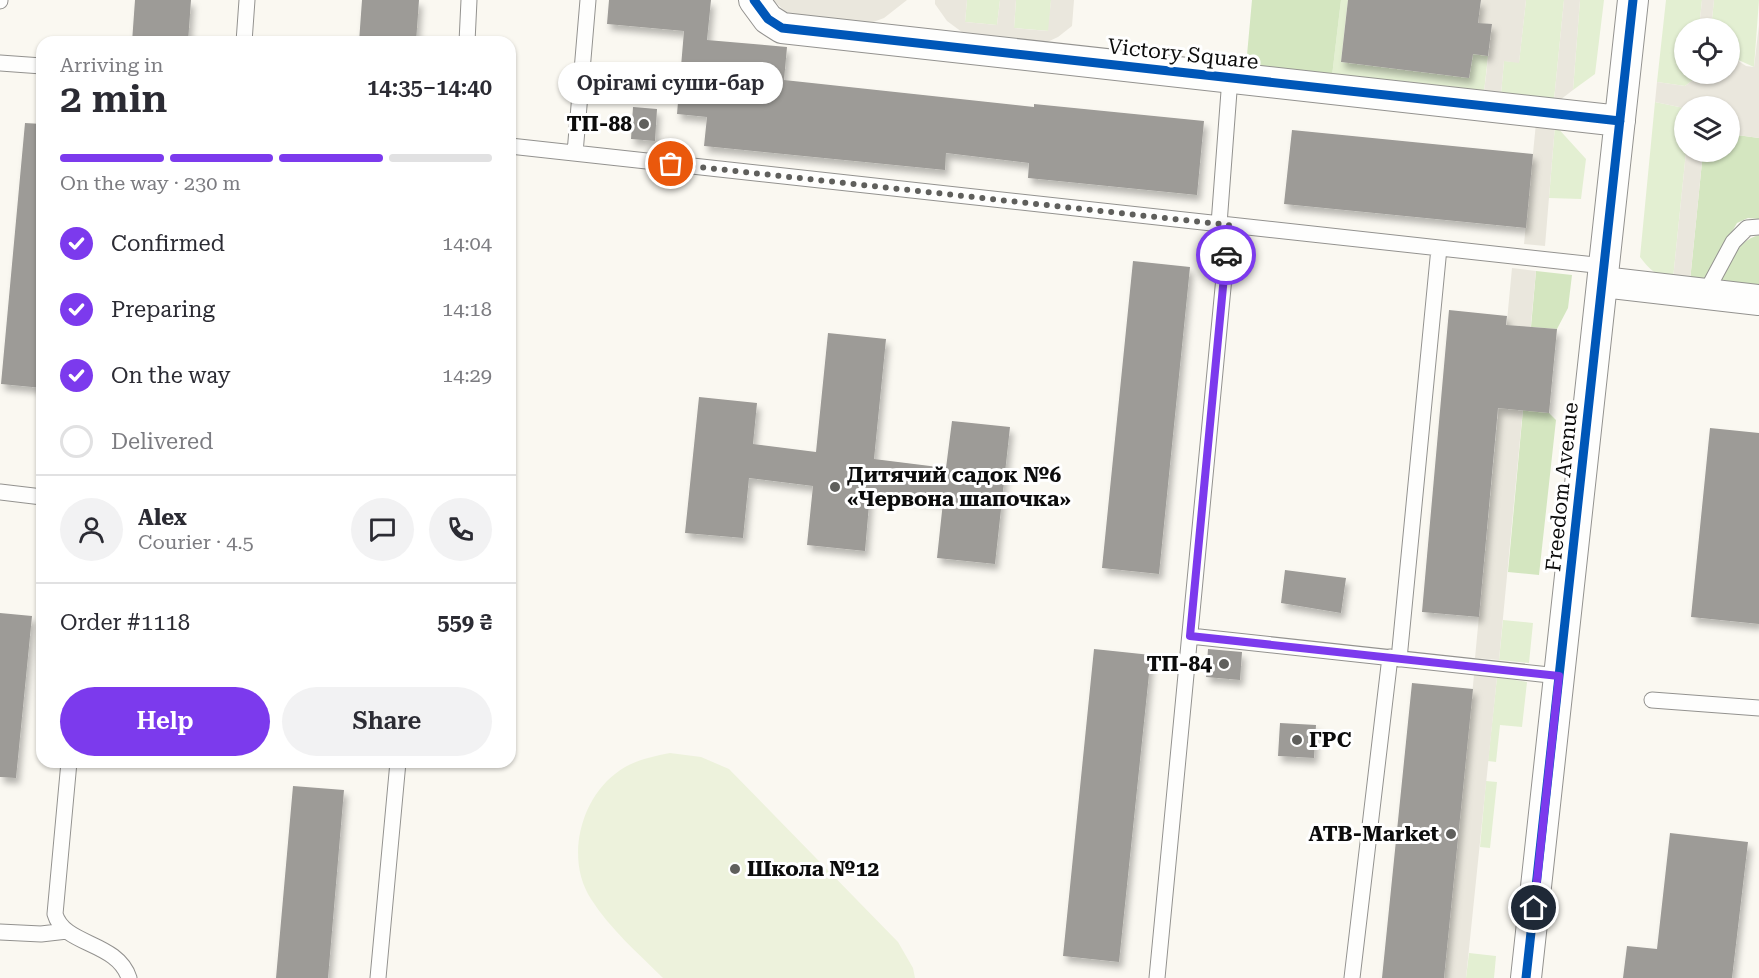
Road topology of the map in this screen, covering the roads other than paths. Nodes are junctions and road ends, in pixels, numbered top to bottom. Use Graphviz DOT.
graph roads {
  1 [pos="247,0"];
  2 [pos="469,0"];
  3 [pos="588,0"];
  4 [pos="754,0"];
  5 [pos="1634,0"];
  6 [pos="244,36"];
  7 [pos="466,36"];
  8 [pos="0,63"];
  9 [pos="36,66"];
  10 [pos="1230,78"];
  11 [pos="1620,121"];
  12 [pos="516,147"];
  13 [pos="575,153"];
  14 [pos="1224,224"];
  15 [pos="1759,227"];
  16 [pos="1439,248"];
  17 [pos="1603,274"];
  18 [pos="1706,294"];
  19 [pos="1759,300"];
  20 [pos="0,492"];
  21 [pos="36,496"];
  22 [pos="1190,636"];
  23 [pos="1394,658"];
  24 [pos="1559,676"];
  25 [pos="1652,700"];
  26 [pos="1759,708"];
  27 [pos="68,768"];
  28 [pos="395,768"];
  29 [pos="67,931"];
  30 [pos="0,932"];
  31 [pos="129,978"];
  32 [pos="378,978"];
  33 [pos="1157,978"];
  34 [pos="1352,978"];
  35 [pos="1526,978"];
  1 -- 6 [label="lane"];
  2 -- 7 [label="lane"];
  3 -- 13 [label="lane"];
  4 -- 10 [label="street, Victory Square"];
  5 -- 11 [label="street, Freedom Avenue"];
  8 -- 9 [label="lane"];
  10 -- 11 [label="street, Victory Square"];
  10 -- 14 [label="lane"];
  11 -- 17 [label="street, Freedom Avenue"];
  12 -- 13 [label="lane"];
  13 -- 14 [label="lane"];
  14 -- 16 [label="lane"];
  14 -- 22 [label="lane"];
  15 -- 18 [label="lane"];
  16 -- 17 [label="lane"];
  16 -- 23 [label="lane"];
  17 -- 18 [label="street"];
  17 -- 24 [label="street, Freedom Avenue"];
  18 -- 19 [label="street"];
  20 -- 21 [label="lane"];
  22 -- 23 [label="lane"];
  22 -- 33 [label="lane"];
  23 -- 24 [label="lane"];
  23 -- 34 [label="lane"];
  24 -- 35 [label="street, Freedom Avenue"];
  25 -- 26 [label="lane"];
  27 -- 29 [label="lane"];
  28 -- 32 [label="lane"];
  29 -- 30 [label="lane"];
  29 -- 31 [label="lane"];
}
